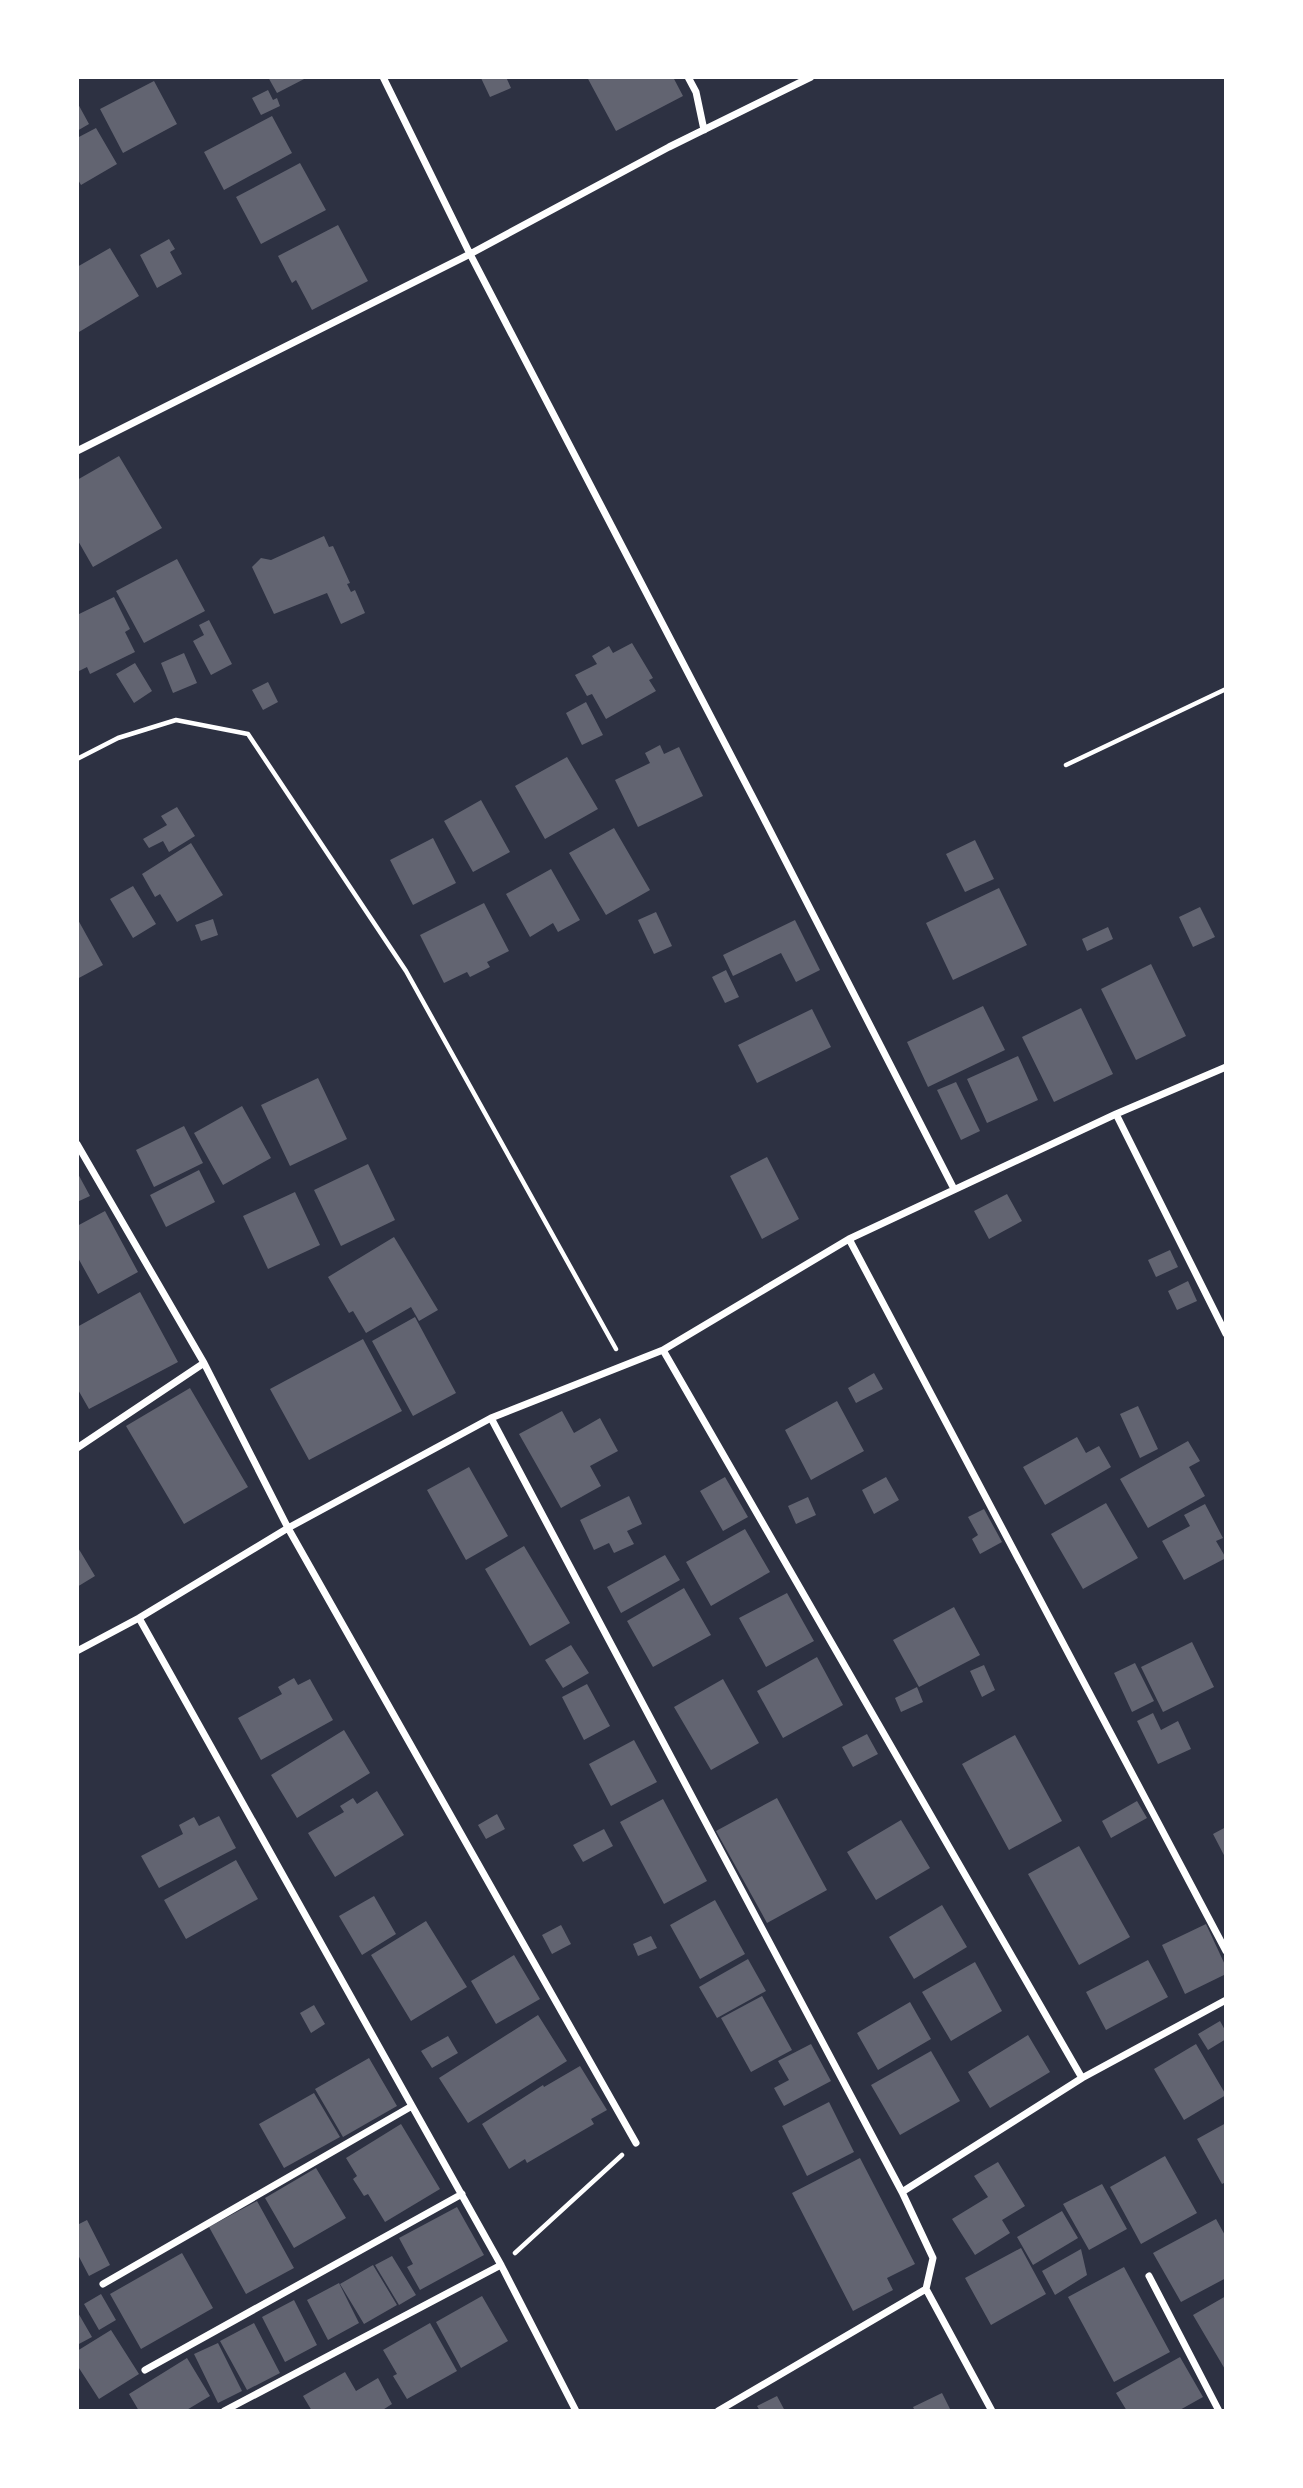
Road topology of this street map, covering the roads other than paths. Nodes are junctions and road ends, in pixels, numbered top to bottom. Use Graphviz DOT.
graph roads {
  1 [pos="383,77"];
  2 [pos="688,77"];
  3 [pos="811,77"];
  4 [pos="704,130"];
  5 [pos="470,254"];
  6 [pos="77,451"];
  7 [pos="1226,1067"];
  8 [pos="1116,1114"];
  9 [pos="77,1144"];
  10 [pos="954,1189"];
  11 [pos="849,1239"];
  12 [pos="1226,1334"];
  13 [pos="663,1350"];
  14 [pos="204,1363"];
  15 [pos="491,1418"];
  16 [pos="77,1448"];
  17 [pos="288,1528"];
  18 [pos="139,1618"];
  19 [pos="77,1651"];
  20 [pos="1226,1951"];
  21 [pos="1226,2000"];
  22 [pos="1082,2078"];
  23 [pos="412,2106"];
  24 [pos="636,2143"];
  25 [pos="902,2192"];
  26 [pos="462,2194"];
  27 [pos="501,2265"];
  28 [pos="1149,2276"];
  29 [pos="103,2284"];
  30 [pos="926,2289"];
  31 [pos="145,2370"];
  32 [pos="573,2410"];
  33 [pos="224,2411"];
  34 [pos="718,2411"];
  35 [pos="992,2411"];
  36 [pos="1219,2411"];
  1 -- 5 [label="street"];
  2 -- 4 [label="street"];
  3 -- 4 [label="street"];
  4 -- 5 [label="street"];
  5 -- 6 [label="street"];
  5 -- 10 [label="street"];
  7 -- 8 [label="street"];
  8 -- 10 [label="street"];
  8 -- 12 [label="street"];
  9 -- 14 [label="street"];
  10 -- 11 [label="street"];
  11 -- 13 [label="street"];
  11 -- 20 [label="street"];
  13 -- 15 [label="street"];
  13 -- 22 [label="street"];
  14 -- 16 [label="street"];
  14 -- 17 [label="street"];
  15 -- 17 [label="street"];
  15 -- 25 [label="street"];
  17 -- 18 [label="street"];
  17 -- 24 [label="street"];
  18 -- 19 [label="street"];
  18 -- 23 [label="street"];
  21 -- 22 [label="street"];
  22 -- 25 [label="street"];
  23 -- 26 [label="street"];
  23 -- 29 [label="street"];
  25 -- 30 [label="street"];
  26 -- 27 [label="street"];
  26 -- 31 [label="street"];
  27 -- 32 [label="street"];
  27 -- 33 [label="street"];
  28 -- 36 [label="street"];
  30 -- 34 [label="street"];
  30 -- 35 [label="street"];
}
